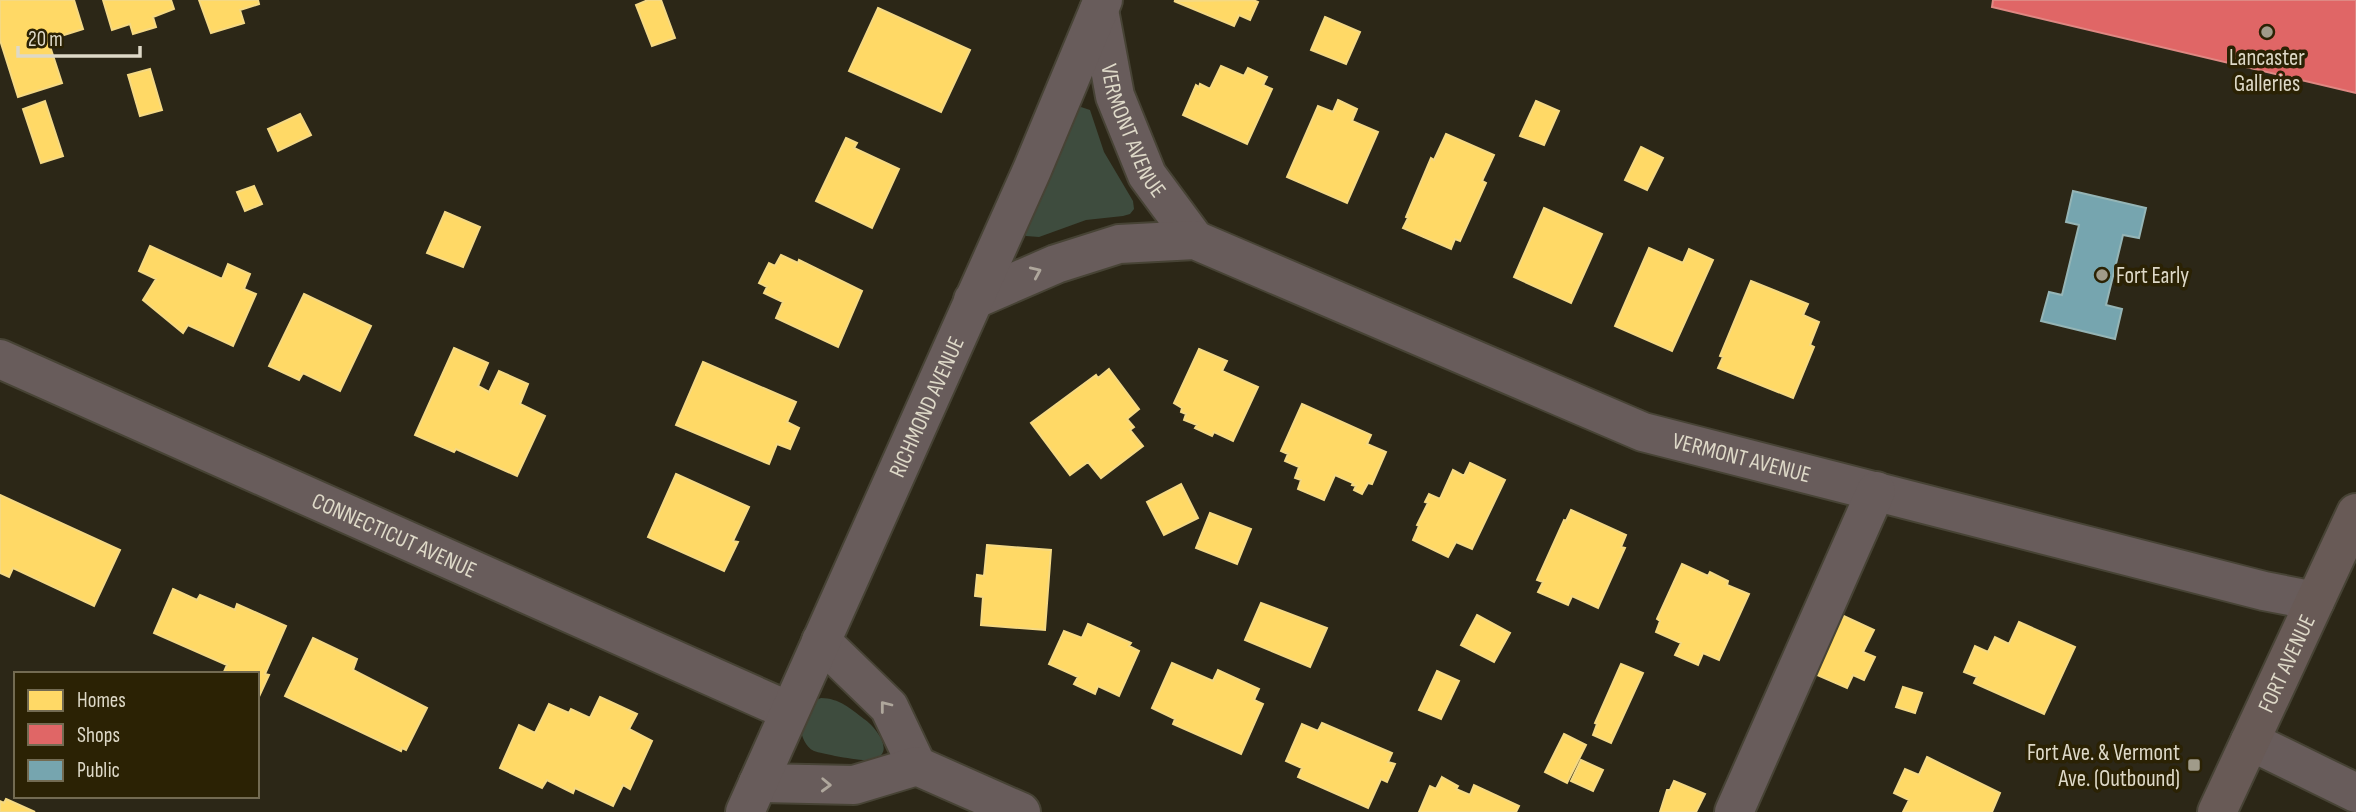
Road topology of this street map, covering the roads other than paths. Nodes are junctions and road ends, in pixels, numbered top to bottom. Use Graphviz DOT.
graph roads {
  1 [pos="1101,5"];
  2 [pos="1195,240"];
  3 [pos="973,300"];
  4 [pos="0,359"];
  5 [pos="1876,491"];
  6 [pos="2356,513"];
  7 [pos="2315,601"];
  8 [pos="821,641"];
  9 [pos="789,710"];
  10 [pos="2250,741"];
  11 [pos="917,766"];
  12 [pos="2356,793"];
  13 [pos="752,797"];
  14 [pos="1021,812"];
  15 [pos="1734,812"];
  16 [pos="2217,812"];
  1 -- 2 [label="street, VERMONT AVENUE"];
  1 -- 3 [label="street, RICHMOND AVENUE"];
  3 -- 2 [label="street, VERMONT AVENUE, one-way"];
  2 -- 5 [label="street, VERMONT AVENUE"];
  3 -- 8 [label="street, RICHMOND AVENUE"];
  4 -- 9 [label="street, CONNECTICUT AVENUE"];
  5 -- 7 [label="street, VERMONT AVENUE"];
  5 -- 15 [label="street"];
  6 -- 7 [label="main road, FORT AVENUE"];
  7 -- 10 [label="main road, FORT AVENUE"];
  8 -- 9 [label="street, RICHMOND AVENUE"];
  11 -- 8 [label="street, one-way"];
  9 -- 13 [label="street, RICHMOND AVENUE"];
  10 -- 12 [label="street"];
  10 -- 16 [label="main road, FORT AVENUE"];
  13 -- 11 [label="street, one-way"];
  11 -- 14 [label="street"];
}
